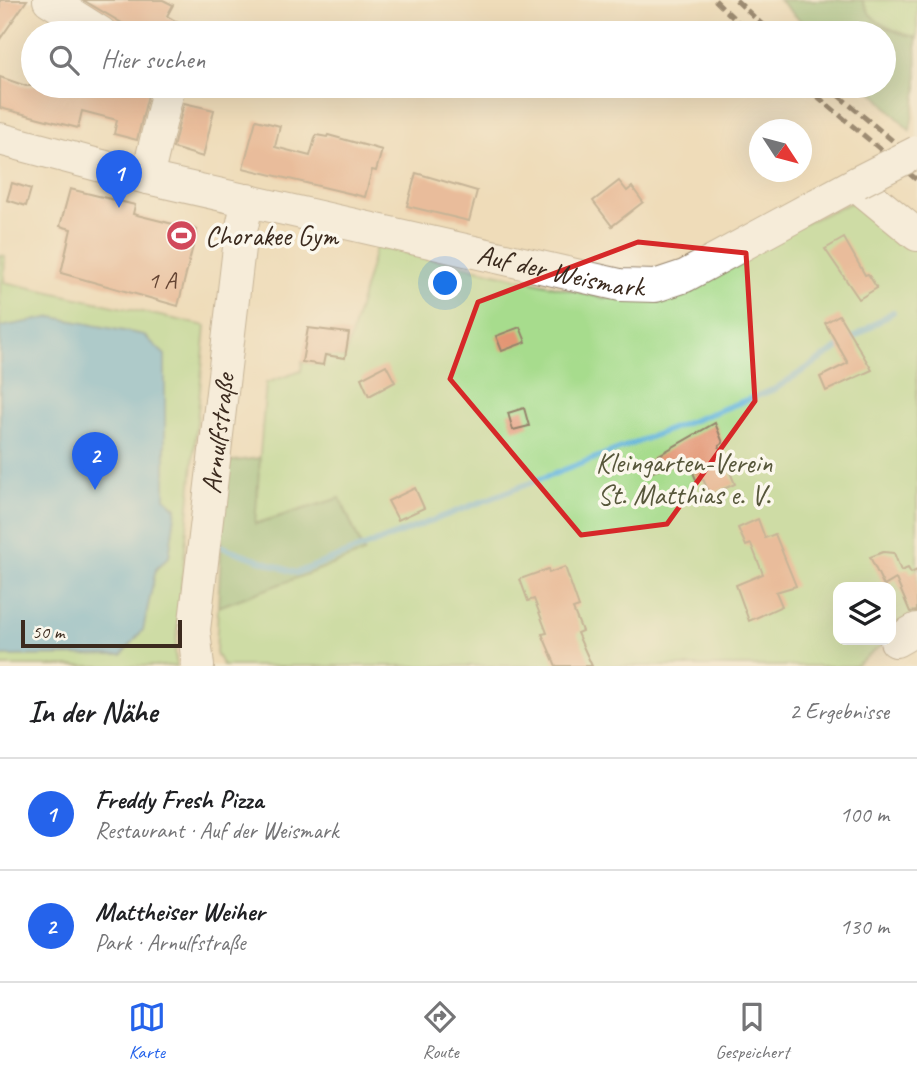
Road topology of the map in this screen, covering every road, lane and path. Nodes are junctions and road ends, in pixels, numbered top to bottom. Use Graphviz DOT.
graph roads {
  1 [pos="48,0"];
  2 [pos="82,21"];
  3 [pos="166,98"];
  4 [pos="0,139"];
  5 [pos="917,152"];
  6 [pos="147,178"];
  7 [pos="857,183"];
  8 [pos="248,200"];
  9 [pos="917,236"];
  10 [pos="198,666"];
  1 -- 2 [label="street"];
  3 -- 6 [label="street"];
  4 -- 6 [label="street, Auf der Weismark"];
  5 -- 7 [label="street, Auf der Weismark, bridge"];
  6 -- 8 [label="street, Auf der Weismark"];
  7 -- 8 [label="street, Auf der Weismark"];
  7 -- 9 [label="street"];
  8 -- 10 [label="street, Arnulfstraße"];
}
